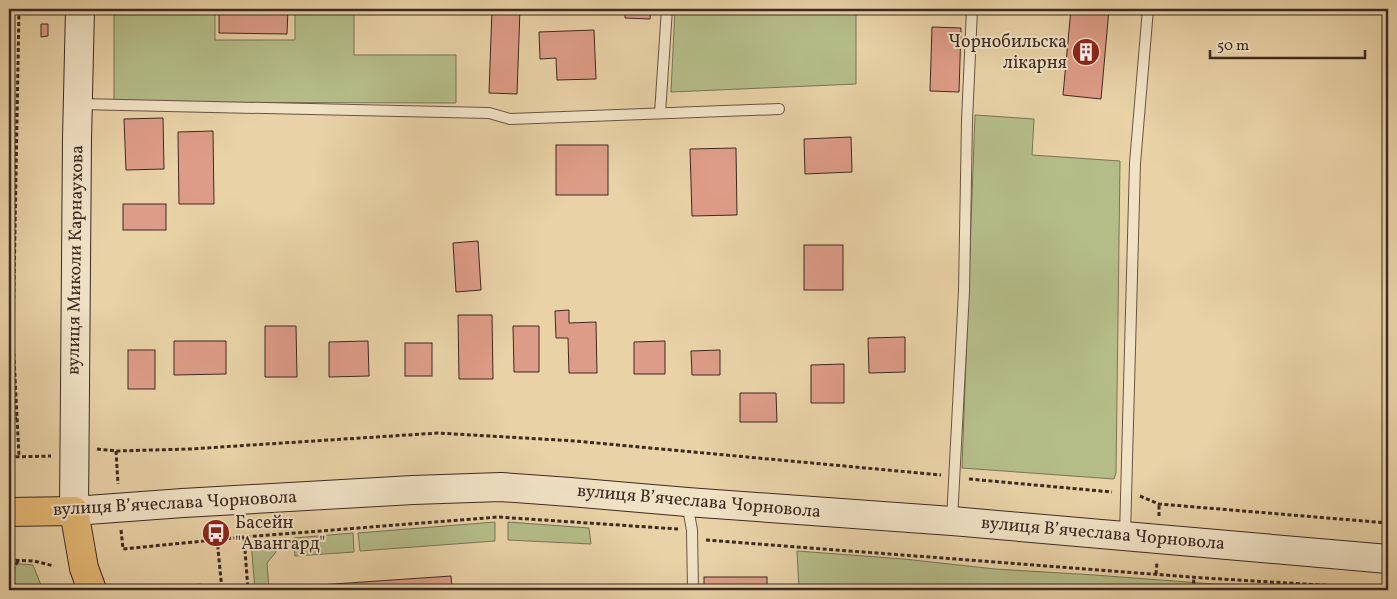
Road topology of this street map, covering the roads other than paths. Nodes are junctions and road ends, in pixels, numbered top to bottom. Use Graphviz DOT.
graph roads {
  1 [pos="80,9"];
  2 [pos="667,9"];
  3 [pos="972,9"];
  4 [pos="1148,9"];
  5 [pos="78,104"];
  6 [pos="779,109"];
  7 [pos="660,114"];
  8 [pos="687,502"];
  9 [pos="74,511"];
  10 [pos="9,512"];
  11 [pos="952,521"];
  12 [pos="1125,536"];
  13 [pos="1388,559"];
  14 [pos="92,590"];
  15 [pos="693,590"];
  1 -- 5 [label="main road, вулиця Миколи Карнаухова"];
  2 -- 7 [label="lane"];
  3 -- 11 [label="lane"];
  4 -- 12 [label="lane"];
  5 -- 7 [label="lane"];
  5 -- 9 [label="main road, вулиця Миколи Карнаухова"];
  6 -- 7 [label="lane"];
  8 -- 9 [label="main road, вулиця Вʼячеслава Чорновола"];
  8 -- 11 [label="main road, вулиця Вʼячеслава Чорновола"];
  8 -- 15 [label="lane"];
  9 -- 10 [label="main road, вулиця Вʼячеслава Чорновола"];
  9 -- 14 [label="main road"];
  11 -- 12 [label="main road, вулиця Вʼячеслава Чорновола"];
  12 -- 13 [label="main road, вулиця Вʼячеслава Чорновола"];
}
